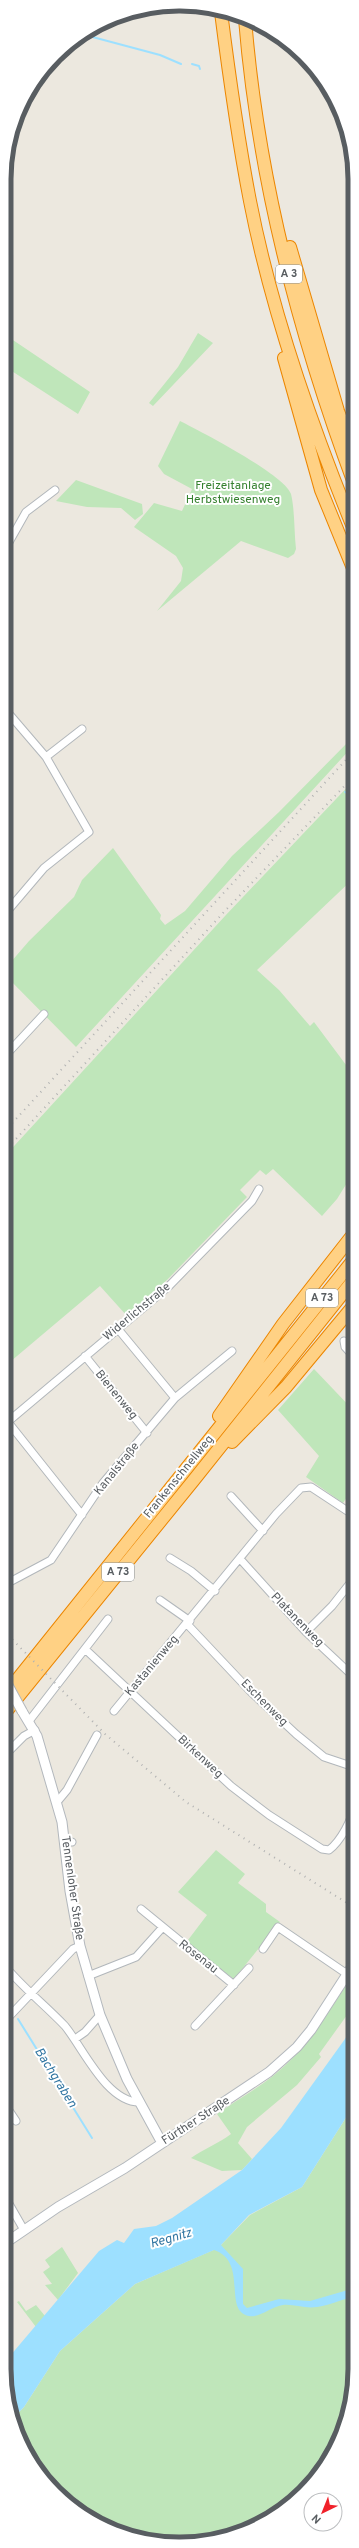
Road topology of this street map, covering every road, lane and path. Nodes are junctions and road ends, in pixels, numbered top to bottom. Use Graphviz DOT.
graph roads {
  1 [pos="222,17"];
  2 [pos="245,24"];
  3 [pos="257,120"];
  4 [pos="275,306"];
  5 [pos="324,366"];
  6 [pos="348,421"];
  7 [pos="348,436"];
  8 [pos="348,466"];
  9 [pos="55,490"];
  10 [pos="348,515"];
  11 [pos="11,539"];
  12 [pos="348,556"];
  13 [pos="11,716"];
  14 [pos="82,729"];
  15 [pos="46,757"];
  16 [pos="11,907"];
  17 [pos="44,1014"];
  18 [pos="11,1049"];
  19 [pos="259,1189"];
  20 [pos="348,1241"];
  21 [pos="348,1267"];
  22 [pos="348,1287"];
  23 [pos="348,1312"];
  24 [pos="118,1328"];
  25 [pos="344,1341"];
  26 [pos="348,1350"];
  27 [pos="232,1351"];
  28 [pos="85,1356"];
  29 [pos="175,1398"];
  30 [pos="11,1416"];
  31 [pos="11,1428"];
  32 [pos="147,1433"];
  33 [pos="176,1480"];
  34 [pos="193,1482"];
  35 [pos="231,1496"];
  36 [pos="348,1511"];
  37 [pos="82,1515"];
  38 [pos="263,1531"];
  39 [pos="170,1558"];
  40 [pos="240,1560"];
  41 [pos="11,1581"];
  42 [pos="348,1586"];
  43 [pos="215,1591"];
  44 [pos="160,1600"];
  45 [pos="108,1619"];
  46 [pos="188,1623"];
  47 [pos="306,1632"];
  48 [pos="85,1649"];
  49 [pos="348,1671"];
  50 [pos="11,1687"];
  51 [pos="11,1691"];
  52 [pos="131,1691"];
  53 [pos="11,1705"];
  54 [pos="114,1711"];
  55 [pos="29,1721"];
  56 [pos="35,1730"];
  57 [pos="97,1735"];
  58 [pos="11,1749"];
  59 [pos="348,1765"];
  60 [pos="57,1802"];
  61 [pos="348,1822"];
  62 [pos="140,1909"];
  63 [pos="162,1928"];
  64 [pos="80,1946"];
  65 [pos="263,1949"];
  66 [pos="249,1968"];
  67 [pos="11,1974"];
  68 [pos="347,1974"];
  69 [pos="88,1976"];
  70 [pos="234,1985"];
  71 [pos="30,1995"];
  72 [pos="11,2015"];
  73 [pos="100,2015"];
  74 [pos="195,2026"];
  75 [pos="75,2039"];
  76 [pos="140,2102"];
  77 [pos="11,2114"];
  78 [pos="16,2121"];
  79 [pos="162,2143"];
  80 [pos="11,2207"];
  81 [pos="24,2230"];
  82 [pos="11,2239"];
  1 -- 4 [label="highway, A 3"];
  2 -- 3 [label="highway, A 3"];
  3 -- 5 [label="highway"];
  3 -- 8 [label="highway, A 3"];
  4 -- 10 [label="highway, A 3"];
  4 -- 12 [label="highway"];
  5 -- 6 [label="highway"];
  5 -- 7 [label="highway"];
  9 -- 11 [label="street"];
  13 -- 15 [label="street"];
  14 -- 15 [label="street"];
  15 -- 16 [label="street"];
  17 -- 18 [label="street"];
  19 -- 24 [label="street, Widerlichstraße"];
  20 -- 33 [label="highway"];
  21 -- 33 [label="highway, Frankenschnellweg / A 73"];
  22 -- 34 [label="highway, Frankenschnellweg / A 73"];
  23 -- 34 [label="highway"];
  24 -- 28 [label="street, Widerlichstraße"];
  24 -- 29 [label="street"];
  25 -- 26 [label="street"];
  27 -- 29 [label="street, Kanalstraße"];
  28 -- 30 [label="street, Widerlichstraße"];
  28 -- 32 [label="street, Bienenweg"];
  29 -- 32 [label="street, Kanalstraße"];
  31 -- 37 [label="street"];
  32 -- 37 [label="street, Kanalstraße"];
  33 -- 50 [label="highway, Frankenschnellweg / A 73"];
  34 -- 53 [label="highway, Frankenschnellweg / A 73"];
  35 -- 38 [label="street"];
  36 -- 38 [label="street, Kastanienweg"];
  37 -- 41 [label="street, Kanalstraße"];
  38 -- 40 [label="street, Kastanienweg"];
  39 -- 43 [label="street"];
  40 -- 43 [label="street, Kastanienweg"];
  40 -- 47 [label="street, Platanenweg"];
  42 -- 47 [label="street"];
  43 -- 46 [label="street, Kastanienweg"];
  44 -- 46 [label="street"];
  45 -- 48 [label="street"];
  46 -- 52 [label="street, Kastanienweg"];
  46 -- 59 [label="street, Eschenweg"];
  47 -- 49 [label="street, Platanenweg"];
  48 -- 52 [label="street, Birkenweg"];
  48 -- 55 [label="street"];
  51 -- 55 [label="street, Tennenloher Straße, bridge"];
  52 -- 54 [label="street, Kastanienweg"];
  52 -- 61 [label="street, Birkenweg"];
  55 -- 56 [label="street, Tennenloher Straße"];
  56 -- 58 [label="street"];
  56 -- 60 [label="street, Tennenloher Straße"];
  57 -- 60 [label="street"];
  60 -- 64 [label="street, Tennenloher Straße"];
  62 -- 63 [label="street, Rosenau"];
  63 -- 69 [label="street"];
  63 -- 70 [label="street, Rosenau"];
  64 -- 69 [label="street, Tennenloher Straße"];
  64 -- 71 [label="street"];
  65 -- 68 [label="street"];
  66 -- 70 [label="street"];
  67 -- 71 [label="street"];
  68 -- 79 [label="street, Fürther Straße"];
  69 -- 73 [label="street, Tennenloher Straße"];
  70 -- 74 [label="street"];
  71 -- 72 [label="street"];
  71 -- 75 [label="street"];
  73 -- 75 [label="street"];
  73 -- 76 [label="street, Tennenloher Straße"];
  75 -- 76 [label="street"];
  76 -- 79 [label="street, Tennenloher Straße"];
  77 -- 78 [label="street"];
  79 -- 81 [label="street, Fürther Straße"];
  80 -- 81 [label="street"];
  81 -- 82 [label="street, Fürther Straße"];
}
